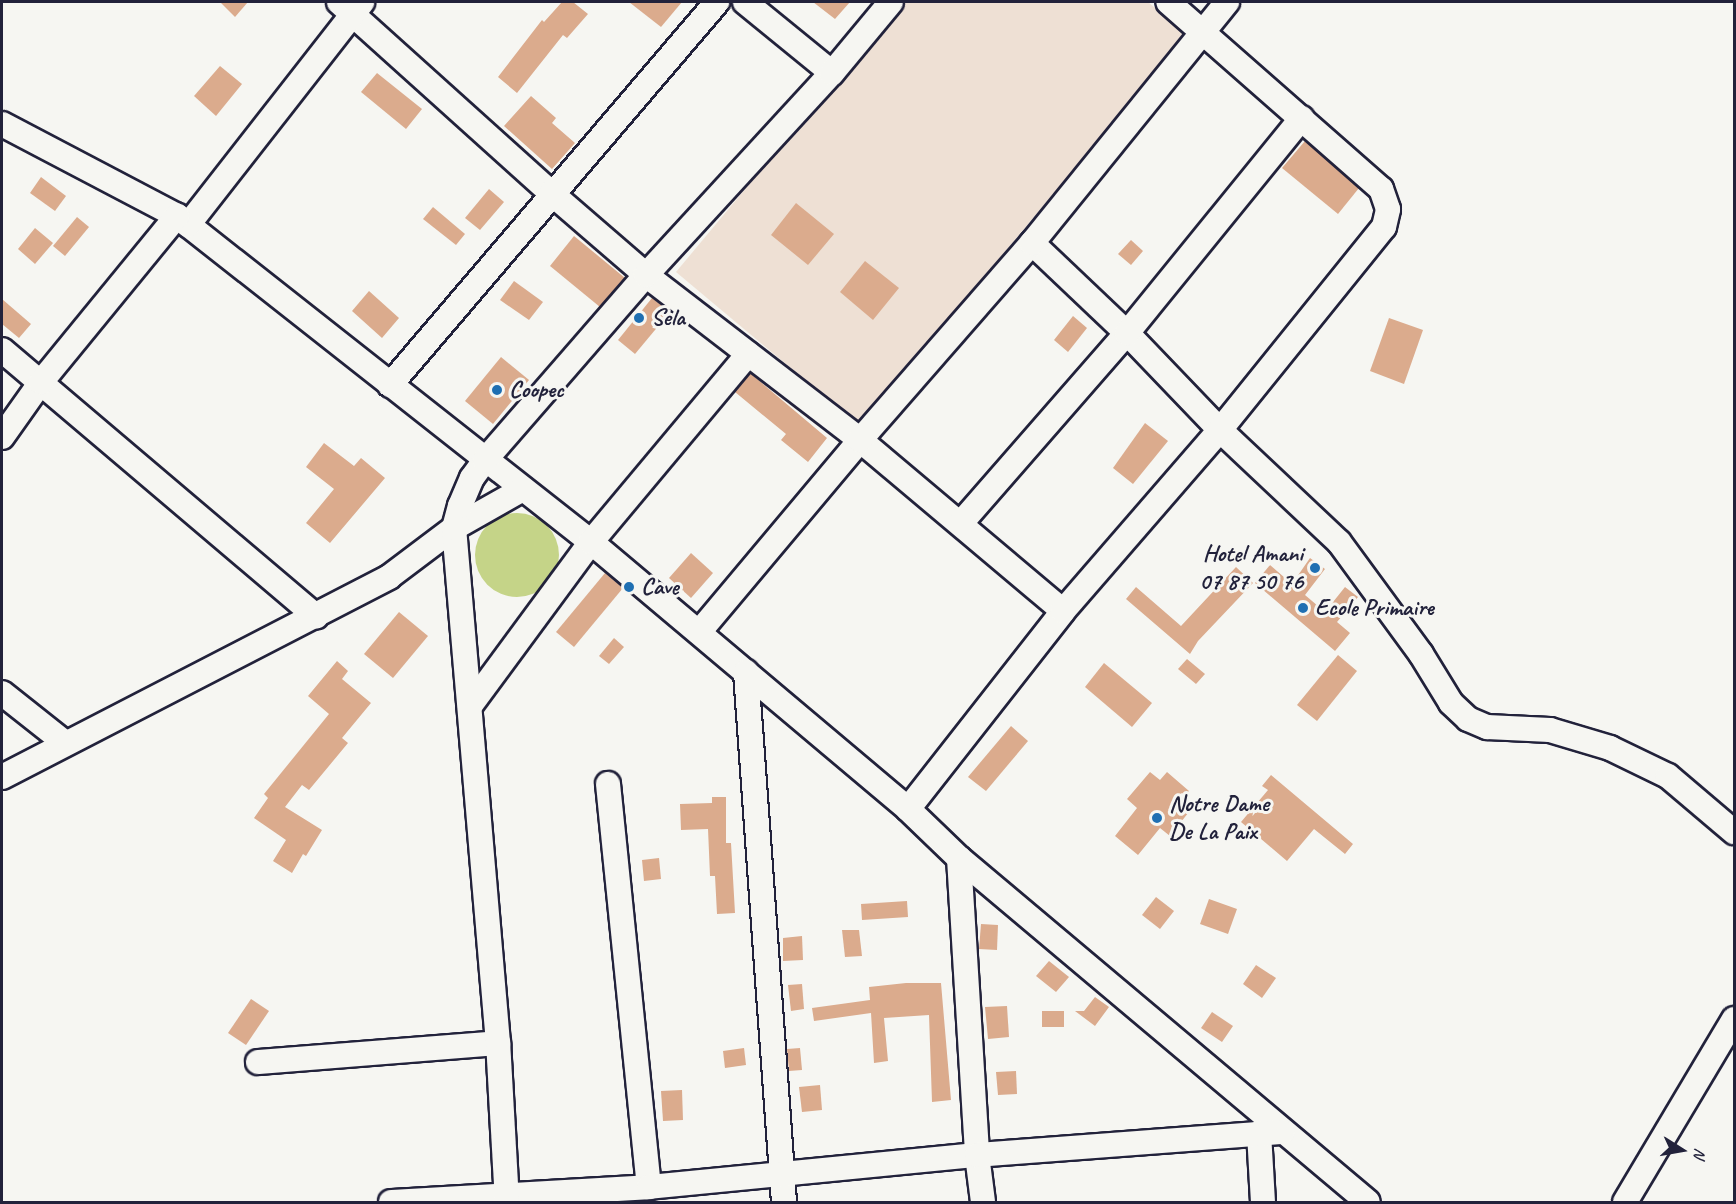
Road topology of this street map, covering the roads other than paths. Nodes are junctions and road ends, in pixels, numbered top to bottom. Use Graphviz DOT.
graph roads {
  1 [pos="717,2"];
  2 [pos="745,2"];
  3 [pos="891,2"];
  4 [pos="1167,2"];
  5 [pos="1227,2"];
  6 [pos="351,5"];
  7 [pos="1202,30"];
  8 [pos="832,73"];
  9 [pos="1302,118"];
  10 [pos="2,124"];
  11 [pos="551,193"];
  12 [pos="182,220"];
  13 [pos="1032,243"];
  14 [pos="646,275"];
  15 [pos="1127,333"];
  16 [pos="2,350"];
  17 [pos="748,354"];
  18 [pos="41,382"];
  19 [pos="390,385"];
  20 [pos="1220,430"];
  21 [pos="2,437"];
  22 [pos="860,440"];
  23 [pos="485,460"];
  24 [pos="523,489"];
  25 [pos="961,523"];
  26 [pos="454,528"];
  27 [pos="591,542"];
  28 [pos="1062,611"];
  29 [pos="316,616"];
  30 [pos="700,631"];
  31 [pos="746,672"];
  32 [pos="2,693"];
  33 [pos="470,706"];
  34 [pos="65,743"];
  35 [pos="2,777"];
  36 [pos="608,784"];
  37 [pos="908,809"];
  38 [pos="1734,832"];
  39 [pos="959,858"];
  40 [pos="1734,1019"];
  41 [pos="498,1043"];
  42 [pos="258,1062"];
  43 [pos="1270,1132"];
  44 [pos="977,1155"];
  45 [pos="782,1175"];
  46 [pos="649,1187"];
  47 [pos="507,1200"];
  48 [pos="391,1203"];
  49 [pos="784,1203"];
  50 [pos="983,1203"];
  51 [pos="1263,1203"];
  52 [pos="1368,1203"];
  53 [pos="1625,1203"];
  1 -- 11 [label="street"];
  2 -- 8 [label="street"];
  3 -- 8 [label="street"];
  4 -- 7 [label="street"];
  5 -- 7 [label="street"];
  6 -- 11 [label="street"];
  6 -- 12 [label="street"];
  7 -- 9 [label="street"];
  7 -- 13 [label="street"];
  8 -- 14 [label="street"];
  9 -- 15 [label="street"];
  9 -- 20 [label="street"];
  10 -- 12 [label="street"];
  11 -- 14 [label="street"];
  11 -- 19 [label="street"];
  12 -- 18 [label="street"];
  12 -- 19 [label="street"];
  13 -- 15 [label="street"];
  13 -- 22 [label="street"];
  14 -- 17 [label="street"];
  14 -- 23 [label="street"];
  15 -- 20 [label="street"];
  15 -- 25 [label="street"];
  16 -- 18 [label="street"];
  17 -- 22 [label="street"];
  17 -- 27 [label="street"];
  18 -- 21 [label="street"];
  18 -- 29 [label="street"];
  19 -- 23 [label="street"];
  20 -- 28 [label="street"];
  20 -- 38 [label="street"];
  22 -- 25 [label="street"];
  22 -- 30 [label="street"];
  23 -- 24 [label="street"];
  23 -- 26 [label="street"];
  24 -- 26 [label="street"];
  24 -- 27 [label="street"];
  25 -- 28 [label="street"];
  26 -- 29 [label="street"];
  26 -- 33 [label="street"];
  27 -- 30 [label="street"];
  27 -- 33 [label="street"];
  28 -- 37 [label="street"];
  29 -- 34 [label="street"];
  30 -- 31 [label="street"];
  31 -- 37 [label="street"];
  31 -- 45 [label="street"];
  32 -- 34 [label="street"];
  33 -- 41 [label="street"];
  34 -- 35 [label="street"];
  36 -- 46 [label="street"];
  37 -- 39 [label="street"];
  39 -- 43 [label="street"];
  39 -- 44 [label="street"];
  40 -- 53 [label="street"];
  41 -- 42 [label="street"];
  41 -- 47 [label="street"];
  43 -- 44 [label="street"];
  43 -- 51 [label="street"];
  43 -- 52 [label="street"];
  44 -- 45 [label="street"];
  44 -- 50 [label="street"];
  45 -- 46 [label="street"];
  45 -- 49 [label="street"];
  46 -- 47 [label="street"];
  47 -- 48 [label="street"];
}
